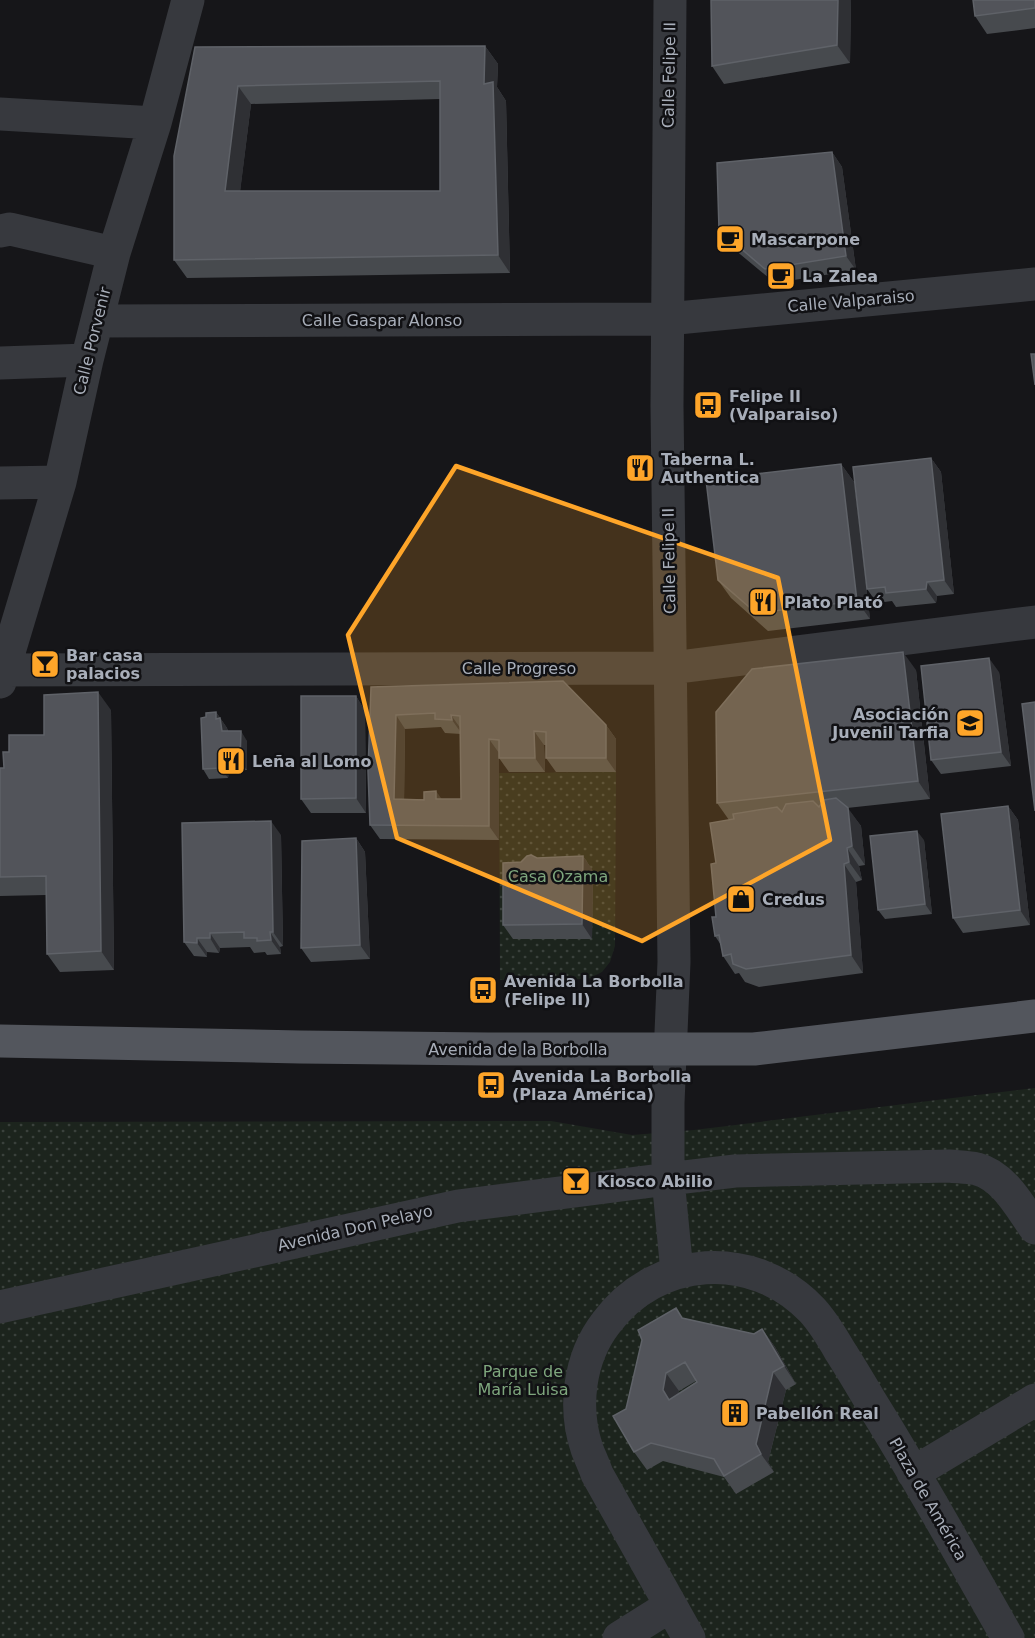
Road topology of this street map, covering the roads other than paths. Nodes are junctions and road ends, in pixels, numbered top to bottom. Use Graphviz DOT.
graph roads {
  1 [pos="188,0"];
  2 [pos="670,0"];
  3 [pos="0,114"];
  4 [pos="155,123"];
  5 [pos="0,231"];
  6 [pos="114,254"];
  7 [pos="1035,284"];
  8 [pos="667,319"];
  9 [pos="97,321"];
  10 [pos="87,360"];
  11 [pos="0,363"];
  12 [pos="60,482"];
  13 [pos="0,483"];
  14 [pos="1035,622"];
  15 [pos="671,668"];
  16 [pos="1,674"];
  17 [pos="1035,1016"];
  18 [pos="0,1041"];
  19 [pos="671,1050"];
  20 [pos="668,1179"];
  21 [pos="1035,1228"];
  22 [pos="677,1272"];
  23 [pos="0,1307"];
  24 [pos="1035,1400"];
  25 [pos="913,1473"];
  26 [pos="670,1606"];
  27 [pos="619,1638"];
  28 [pos="689,1638"];
  29 [pos="1008,1638"];
  1 -- 4 [label="street, Calle Porvenir"];
  2 -- 8 [label="street, Calle Felipe II"];
  3 -- 4 [label="street"];
  4 -- 6 [label="street, Calle Porvenir"];
  5 -- 6 [label="street"];
  6 -- 9 [label="street, Calle Porvenir"];
  7 -- 8 [label="street, Calle Valparaiso"];
  8 -- 9 [label="street, Calle Gaspar Alonso"];
  8 -- 15 [label="street, Calle Felipe II"];
  9 -- 10 [label="street, Calle Porvenir"];
  10 -- 11 [label="street"];
  10 -- 12 [label="street, Calle Porvenir"];
  12 -- 13 [label="street"];
  12 -- 16 [label="street, Calle Porvenir"];
  14 -- 15 [label="street, Calle Progreso"];
  15 -- 16 [label="street, Calle Progreso"];
  15 -- 19 [label="street, Calle Felipe II"];
  17 -- 19 [label="main road, Avenida de la Borbolla"];
  18 -- 19 [label="main road, Avenida de la Borbolla"];
  19 -- 20 [label="street, Calle Felipe II"];
  20 -- 21 [label="street, Avenida Don Pelayo"];
  20 -- 22 [label="street"];
  20 -- 23 [label="street, Avenida Don Pelayo"];
  22 -- 25 [label="street, Plaza de América"];
  22 -- 26 [label="street, Plaza de América"];
  24 -- 25 [label="street"];
  25 -- 29 [label="street, Plaza de América"];
  26 -- 27 [label="street"];
  26 -- 28 [label="street"];
}
